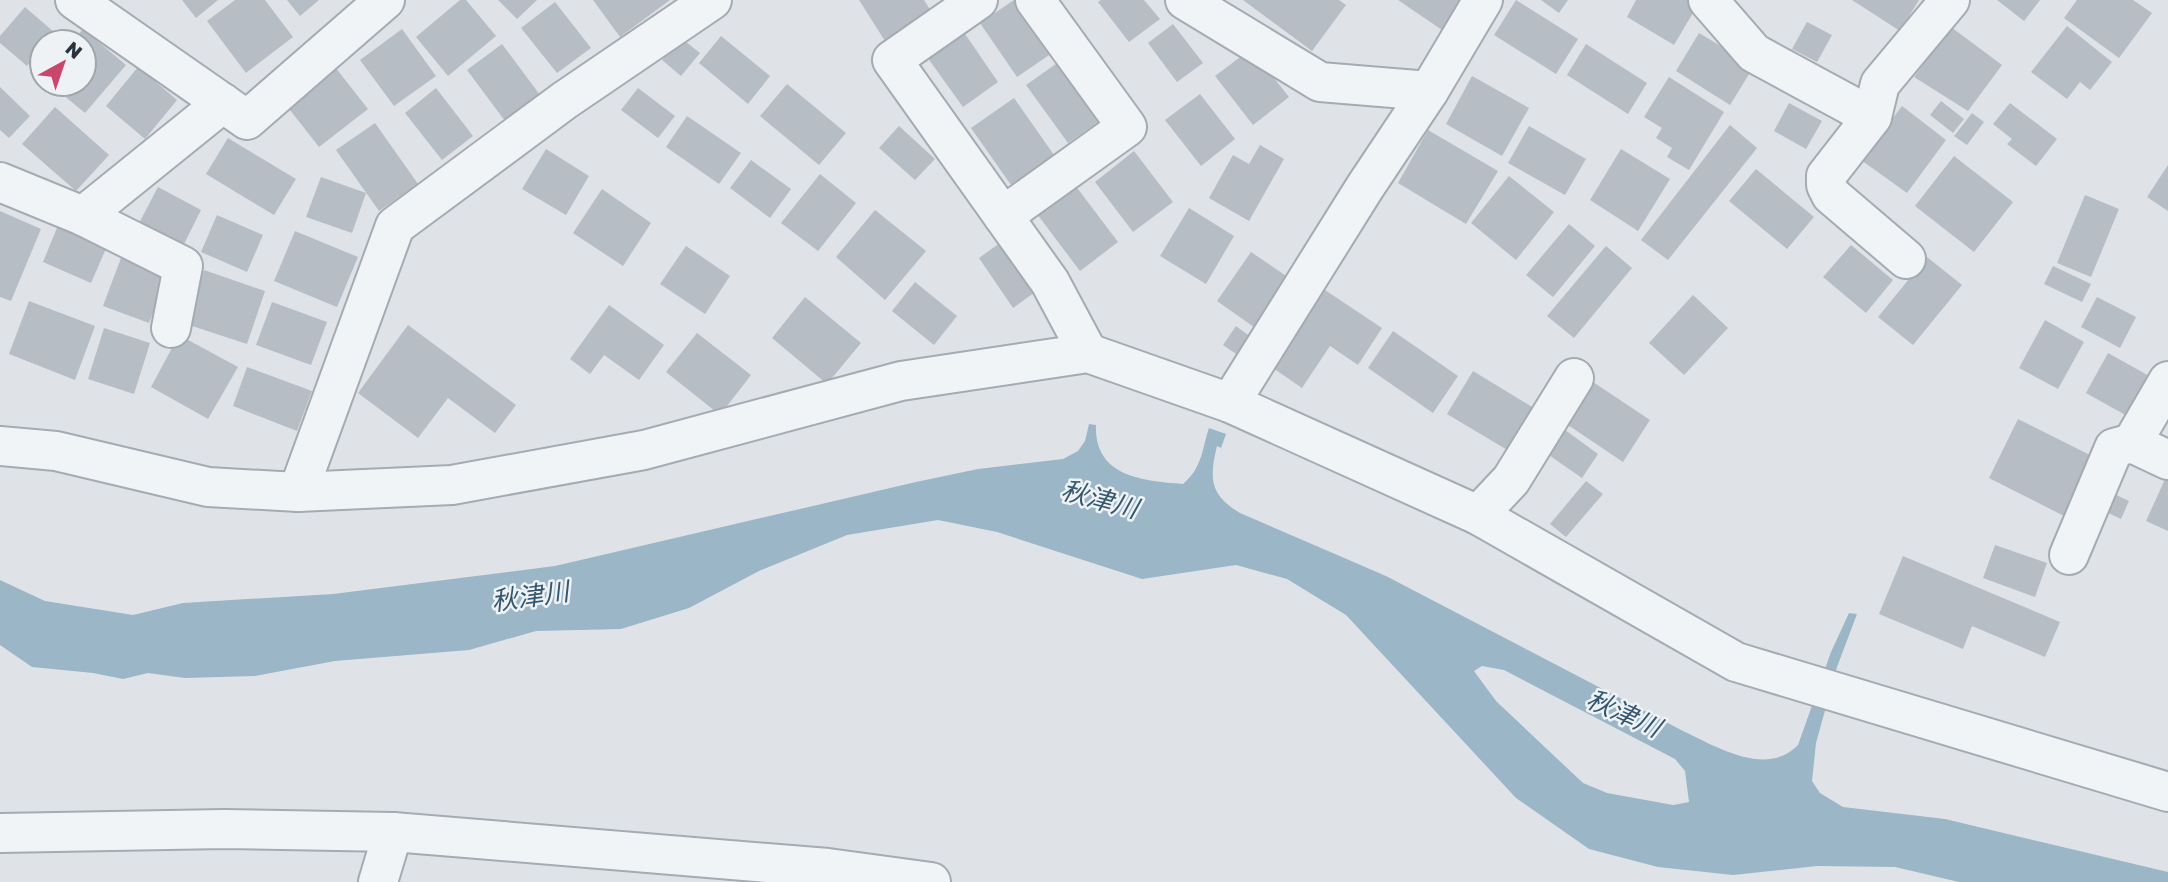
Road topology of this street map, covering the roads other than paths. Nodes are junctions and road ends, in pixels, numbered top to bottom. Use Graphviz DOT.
graph roads {
  1 [pos="385,0"];
  2 [pos="712,0"];
  3 [pos="978,0"];
  4 [pos="1035,0"];
  5 [pos="1185,0"];
  6 [pos="1483,0"];
  7 [pos="1708,0"];
  8 [pos="1950,0"];
  9 [pos="83,2"];
  10 [pos="1429,92"];
  11 [pos="223,103"];
  12 [pos="1872,117"];
  13 [pos="0,182"];
  14 [pos="83,216"];
  15 [pos="1003,216"];
  16 [pos="1906,259"];
  17 [pos="171,328"];
  18 [pos="1088,353"];
  19 [pos="1574,378"];
  20 [pos="2168,381"];
  21 [pos="1230,403"];
  22 [pos="2133,443"];
  23 [pos="0,446"];
  24 [pos="2168,460"];
  25 [pos="298,492"];
  26 [pos="1478,515"];
  27 [pos="2069,555"];
  28 [pos="2168,792"];
  29 [pos="393,832"];
  30 [pos="0,833"];
  31 [pos="377,882"];
  32 [pos="931,882"];
  1 -- 11 [label="street"];
  2 -- 25 [label="street"];
  3 -- 15 [label="street"];
  4 -- 15 [label="street"];
  5 -- 10 [label="street"];
  6 -- 10 [label="street"];
  7 -- 12 [label="street"];
  8 -- 12 [label="street"];
  9 -- 11 [label="street"];
  10 -- 21 [label="street"];
  11 -- 14 [label="street"];
  12 -- 16 [label="street"];
  13 -- 14 [label="street"];
  14 -- 17 [label="street"];
  15 -- 18 [label="street"];
  18 -- 21 [label="street"];
  18 -- 25 [label="street"];
  19 -- 26 [label="street"];
  20 -- 22 [label="street"];
  21 -- 26 [label="street"];
  22 -- 24 [label="street"];
  22 -- 27 [label="street"];
  23 -- 25 [label="street"];
  26 -- 28 [label="street"];
  29 -- 30 [label="street"];
  29 -- 31 [label="street"];
  29 -- 32 [label="street"];
}
